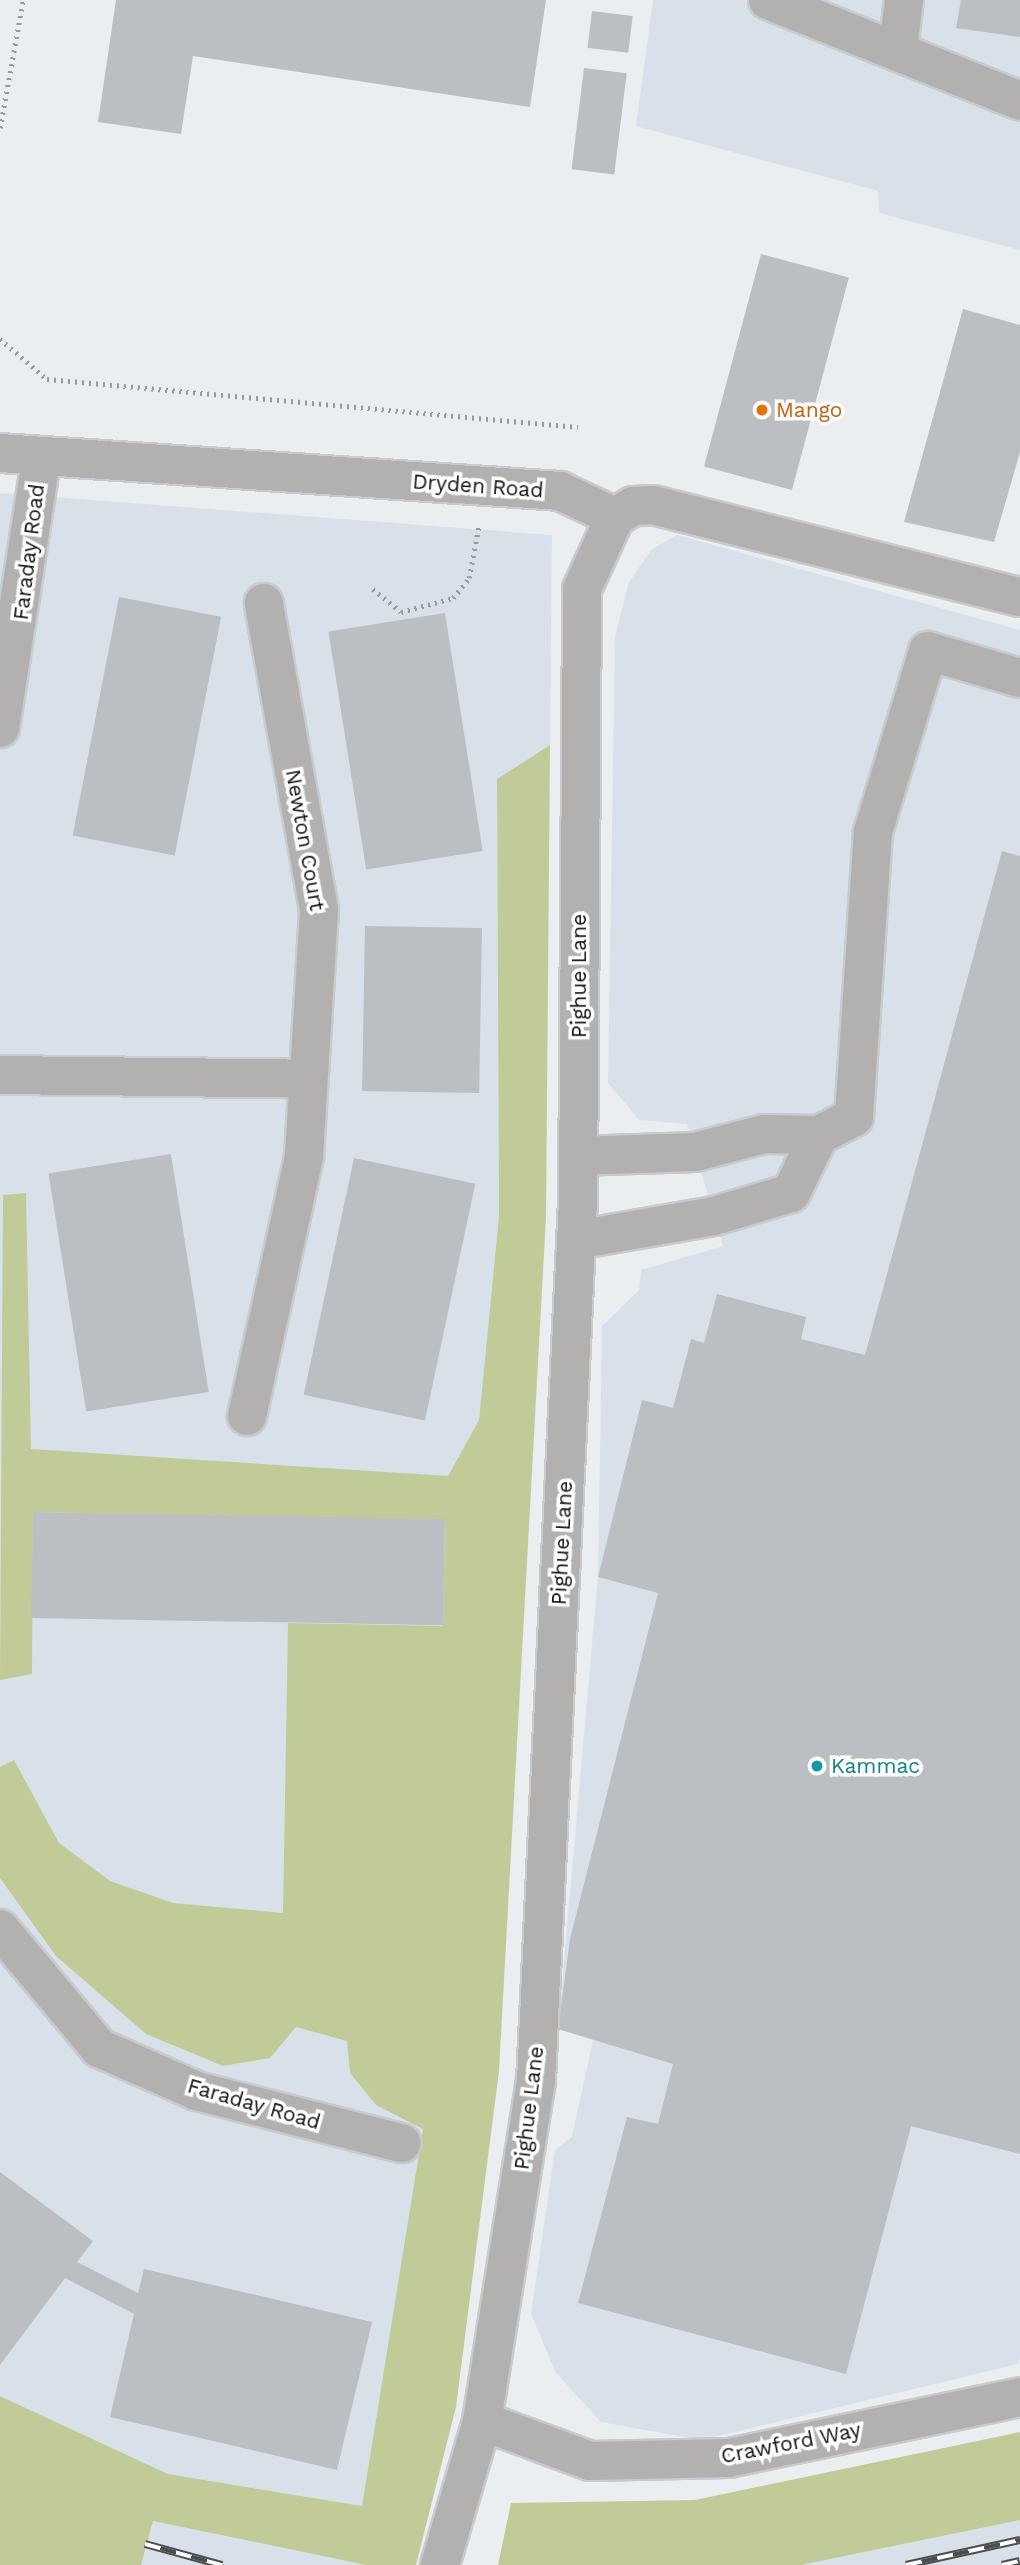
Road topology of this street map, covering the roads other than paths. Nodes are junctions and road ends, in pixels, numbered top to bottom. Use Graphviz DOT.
graph roads {
  1 [pos="768,0"];
  2 [pos="904,0"];
  3 [pos="898,48"];
  4 [pos="1020,101"];
  5 [pos="0,453"];
  6 [pos="41,458"];
  7 [pos="615,517"];
  8 [pos="1020,597"];
  9 [pos="264,603"];
  10 [pos="1020,678"];
  11 [pos="0,728"];
  12 [pos="0,1076"];
  13 [pos="308,1079"];
  14 [pos="819,1135"];
  15 [pos="578,1156"];
  16 [pos="576,1240"];
  17 [pos="247,1416"];
  18 [pos="0,1929"];
  19 [pos="401,2143"];
  20 [pos="1020,2397"];
  21 [pos="482,2421"];
  22 [pos="440,2565"];
  1 -- 3 [label="street"];
  2 -- 3 [label="street"];
  3 -- 4 [label="street"];
  5 -- 6 [label="street, Dryden Road"];
  6 -- 7 [label="street, Dryden Road"];
  6 -- 11 [label="street, Faraday Road"];
  7 -- 8 [label="street"];
  7 -- 15 [label="street, Pighue Lane"];
  9 -- 13 [label="street, Newton Court"];
  10 -- 14 [label="street"];
  12 -- 13 [label="street"];
  13 -- 17 [label="street, Newton Court"];
  14 -- 15 [label="street"];
  14 -- 16 [label="street"];
  15 -- 16 [label="street, Pighue Lane"];
  16 -- 21 [label="street, Pighue Lane"];
  18 -- 19 [label="street, Faraday Road"];
  20 -- 21 [label="street, Crawford Way"];
  21 -- 22 [label="street, Pighue Lane"];
}
